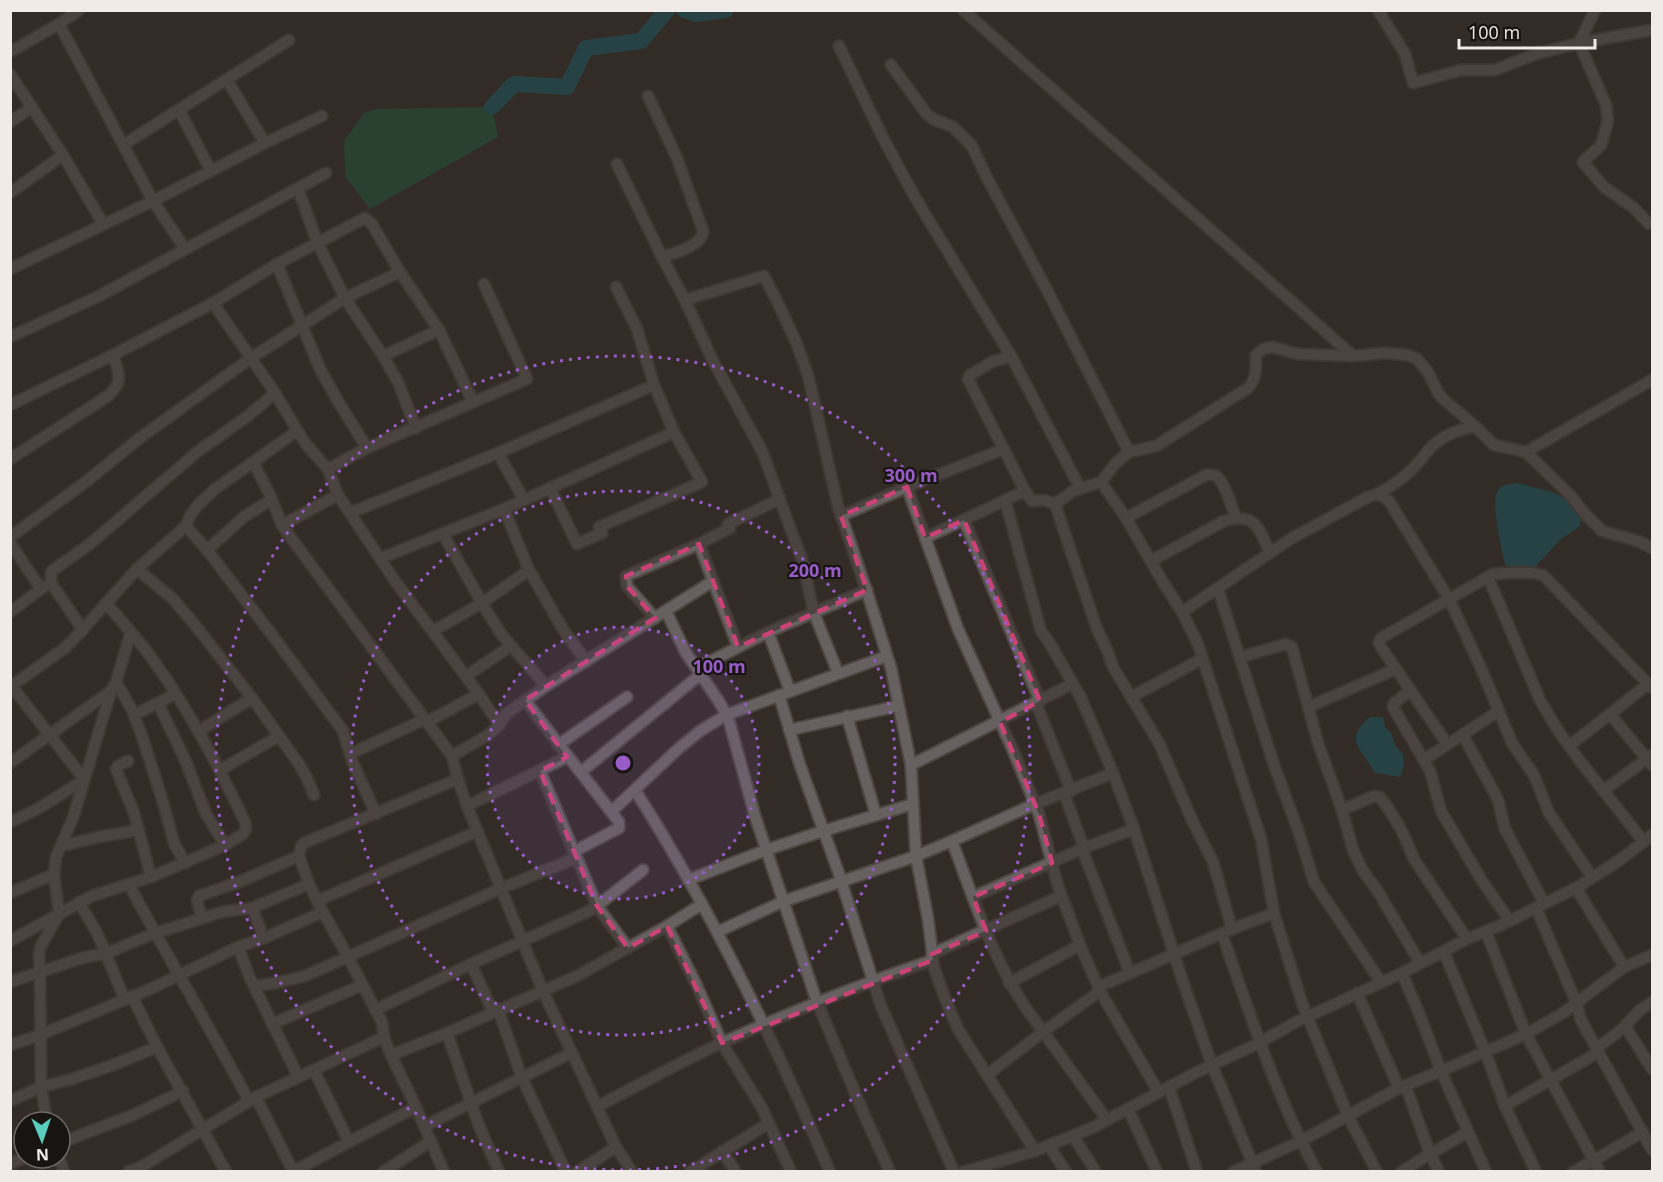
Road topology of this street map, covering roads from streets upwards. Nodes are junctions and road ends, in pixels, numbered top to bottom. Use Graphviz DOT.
graph roads {
  1 [pos="79,10"];
  2 [pos="963,10"];
  3 [pos="1378,10"];
  4 [pos="1595,10"];
  5 [pos="59,24"];
  6 [pos="1653,30"];
  7 [pos="289,40"];
  8 [pos="1579,44"];
  9 [pos="839,46"];
  10 [pos="10,52"];
  11 [pos="891,64"];
  12 [pos="10,74"];
  13 [pos="227,80"];
  14 [pos="648,96"];
  15 [pos="32,107"];
  16 [pos="179,110"];
  17 [pos="322,116"];
  18 [pos="10,122"];
  19 [pos="265,143"];
  20 [pos="123,145"];
  21 [pos="63,155"];
  22 [pos="617,164"];
  23 [pos="211,171"];
  24 [pos="326,173"];
  25 [pos="298,189"];
  26 [pos="10,193"];
  27 [pos="153,201"];
  28 [pos="103,224"];
  29 [pos="1649,224"];
  30 [pos="318,244"];
  31 [pos="185,249"];
  32 [pos="662,257"];
  33 [pos="277,264"];
  34 [pos="10,269"];
  35 [pos="400,272"];
  36 [pos="484,284"];
  37 [pos="616,287"];
  38 [pos="345,298"];
  39 [pos="685,300"];
  40 [pos="213,303"];
  41 [pos="303,325"];
  42 [pos="439,330"];
  43 [pos="12,332"];
  44 [pos="113,355"];
  45 [pos="383,356"];
  46 [pos="1011,356"];
  47 [pos="1353,356"];
  48 [pos="251,358"];
  49 [pos="1653,380"];
  50 [pos="654,385"];
  51 [pos="275,393"];
  52 [pos="473,402"];
  53 [pos="10,405"];
  54 [pos="1475,426"];
  55 [pos="416,428"];
  56 [pos="297,430"];
  57 [pos="674,432"];
  58 [pos="367,448"];
  59 [pos="1004,449"];
  60 [pos="1129,452"];
  61 [pos="1526,452"];
  62 [pos="498,453"];
  63 [pos="10,459"];
  64 [pos="253,462"];
  65 [pos="328,469"];
  66 [pos="1101,482"];
  67 [pos="907,487"];
  68 [pos="550,488"];
  69 [pos="1080,488"];
  70 [pos="1025,491"];
  71 [pos="338,495"];
  72 [pos="1377,495"];
  73 [pos="780,499"];
  74 [pos="271,500"];
  75 [pos="524,500"];
  76 [pos="1005,500"];
  77 [pos="1055,504"];
  78 [pos="504,509"];
  79 [pos="350,513"];
  80 [pos="841,516"];
  81 [pos="1126,518"];
  82 [pos="1236,518"];
  83 [pos="964,520"];
  84 [pos="282,525"];
  85 [pos="186,526"];
  86 [pos="443,534"];
  87 [pos="11,536"];
  88 [pos="925,538"];
  89 [pos="699,544"];
  90 [pos="1653,549"];
  91 [pos="207,550"];
  92 [pos="1270,553"];
  93 [pos="381,558"];
  94 [pos="1151,561"];
  95 [pos="137,568"];
  96 [pos="529,570"];
  97 [pos="1488,577"];
  98 [pos="713,581"];
  99 [pos="46,586"];
  100 [pos="1218,589"];
  101 [pos="867,590"];
  102 [pos="1449,599"];
  103 [pos="106,603"];
  104 [pos="482,603"];
  105 [pos="666,611"];
  106 [pos="10,612"];
  107 [pos="1182,612"];
  108 [pos="814,613"];
  109 [pos="655,618"];
  110 [pos="83,630"];
  111 [pos="433,631"];
  112 [pos="131,632"];
  113 [pos="768,632"];
  114 [pos="511,646"];
  115 [pos="738,647"];
  116 [pos="887,656"];
  117 [pos="1240,657"];
  118 [pos="1202,659"];
  119 [pos="586,661"];
  120 [pos="1396,669"];
  121 [pos="699,671"];
  122 [pos="838,673"];
  123 [pos="466,676"];
  124 [pos="1072,684"];
  125 [pos="11,686"];
  126 [pos="113,686"];
  127 [pos="546,686"];
  128 [pos="1650,686"];
  129 [pos="1411,690"];
  130 [pos="784,693"];
  131 [pos="175,694"];
  132 [pos="479,694"];
  133 [pos="627,697"];
  134 [pos="1131,697"];
  135 [pos="252,698"];
  136 [pos="525,700"];
  137 [pos="1038,702"];
  138 [pos="158,703"];
  139 [pos="898,706"];
  140 [pos="1308,707"];
  141 [pos="1499,711"];
  142 [pos="1610,714"];
  143 [pos="134,715"];
  144 [pos="726,715"];
  145 [pos="847,716"];
  146 [pos="426,720"];
  147 [pos="1000,722"];
  148 [pos="499,725"];
  149 [pos="199,730"];
  150 [pos="789,730"];
  151 [pos="50,735"];
  152 [pos="1463,735"];
  153 [pos="279,736"];
  154 [pos="1448,744"];
  155 [pos="558,745"];
  156 [pos="1569,746"];
  157 [pos="350,754"];
  158 [pos="452,756"];
  159 [pos="567,757"];
  160 [pos="1425,759"];
  161 [pos="1651,759"];
  162 [pos="128,761"];
  163 [pos="10,763"];
  164 [pos="911,765"];
  165 [pos="220,770"];
  166 [pos="540,771"];
  167 [pos="581,772"];
  168 [pos="1113,773"];
  169 [pos="84,779"];
  170 [pos="458,779"];
  171 [pos="635,790"];
  172 [pos="1603,791"];
  173 [pos="1068,792"];
  174 [pos="314,795"];
  175 [pos="913,804"];
  176 [pos="1035,804"];
  177 [pos="467,806"];
  178 [pos="1342,810"];
  179 [pos="611,812"];
  180 [pos="376,814"];
  181 [pos="876,815"];
  182 [pos="10,822"];
  183 [pos="1134,829"];
  184 [pos="139,830"];
  185 [pos="478,831"];
  186 [pos="823,831"];
  187 [pos="1648,839"];
  188 [pos="952,842"];
  189 [pos="225,845"];
  190 [pos="61,846"];
  191 [pos="1083,849"];
  192 [pos="766,850"];
  193 [pos="575,855"];
  194 [pos="299,856"];
  195 [pos="916,856"];
  196 [pos="1052,863"];
  197 [pos="185,864"];
  198 [pos="643,870"];
  199 [pos="54,874"];
  200 [pos="151,877"];
  201 [pos="1592,877"];
  202 [pos="688,880"];
  203 [pos="841,881"];
  204 [pos="309,884"];
  205 [pos="129,885"];
  206 [pos="502,888"];
  207 [pos="1576,888"];
  208 [pos="10,893"];
  209 [pos="1061,896"];
  210 [pos="973,897"];
  211 [pos="317,901"];
  212 [pos="784,901"];
  213 [pos="79,902"];
  214 [pos="702,904"];
  215 [pos="1540,905"];
  216 [pos="597,906"];
  217 [pos="252,908"];
  218 [pos="323,912"];
  219 [pos="1274,913"];
  220 [pos="59,914"];
  221 [pos="202,919"];
  222 [pos="1510,921"];
  223 [pos="667,926"];
  224 [pos="986,931"];
  225 [pos="1227,931"];
  226 [pos="717,932"];
  227 [pos="1486,932"];
  228 [pos="155,933"];
  229 [pos="264,938"];
  230 [pos="1467,939"];
  231 [pos="10,941"];
  232 [pos="523,942"];
  233 [pos="1080,945"];
  234 [pos="238,947"];
  235 [pos="628,948"];
  236 [pos="1444,952"];
  237 [pos="107,953"];
  238 [pos="1175,954"];
  239 [pos="1653,955"];
  240 [pos="348,957"];
  241 [pos="933,957"];
  242 [pos="1420,963"];
  243 [pos="471,964"];
  244 [pos="1624,968"];
  245 [pos="40,972"];
  246 [pos="1130,973"];
  247 [pos="1402,973"];
  248 [pos="178,975"];
  249 [pos="873,980"];
  250 [pos="10,982"];
  251 [pos="1381,982"];
  252 [pos="1009,983"];
  253 [pos="362,985"];
  254 [pos="254,986"];
  255 [pos="1099,989"];
  256 [pos="543,991"];
  257 [pos="1357,993"];
  258 [pos="128,998"];
  259 [pos="818,1002"];
  260 [pos="1576,1002"];
  261 [pos="1653,1002"];
  262 [pos="375,1010"];
  263 [pos="495,1011"];
  264 [pos="1308,1017"];
  265 [pos="272,1024"];
  266 [pos="763,1025"];
  267 [pos="1625,1026"];
  268 [pos="1043,1032"];
  269 [pos="447,1033"];
  270 [pos="1526,1034"];
  271 [pos="40,1035"];
  272 [pos="384,1037"];
  273 [pos="722,1042"];
  274 [pos="1259,1042"];
  275 [pos="10,1045"];
  276 [pos="157,1047"];
  277 [pos="1598,1050"];
  278 [pos="1485,1051"];
  279 [pos="571,1053"];
  280 [pos="391,1055"];
  281 [pos="1212,1065"];
  282 [pos="1653,1069"];
  283 [pos="314,1070"];
  284 [pos="1441,1071"];
  285 [pos="987,1075"];
  286 [pos="298,1076"];
  287 [pos="522,1078"];
  288 [pos="1551,1080"];
  289 [pos="41,1087"];
  290 [pos="1399,1088"];
  291 [pos="1164,1090"];
  292 [pos="183,1091"];
  293 [pos="252,1099"];
  294 [pos="10,1101"];
  295 [pos="471,1103"];
  296 [pos="597,1106"];
  297 [pos="1505,1106"];
  298 [pos="416,1107"];
  299 [pos="1128,1109"];
  300 [pos="45,1110"];
  301 [pos="1348,1116"];
  302 [pos="1107,1120"];
  303 [pos="769,1123"];
  304 [pos="425,1126"];
  305 [pos="204,1129"];
  306 [pos="1468,1132"];
  307 [pos="1642,1132"];
  308 [pos="1073,1136"];
  309 [pos="72,1138"];
  310 [pos="431,1141"];
  311 [pos="1301,1141"];
  312 [pos="349,1142"];
  313 [pos="1049,1146"];
  314 [pos="616,1147"];
  315 [pos="1653,1150"];
  316 [pos="722,1151"];
  317 [pos="1035,1151"];
  318 [pos="1430,1154"];
  319 [pos="1594,1160"];
  320 [pos="401,1167"];
  321 [pos="1254,1168"];
  322 [pos="142,1169"];
  323 [pos="292,1171"];
  324 [pos="965,1171"];
  325 [pos="128,1172"];
  326 [pos="226,1172"];
  327 [pos="383,1172"];
  328 [pos="444,1172"];
  329 [pos="499,1172"];
  330 [pos="566,1172"];
  331 [pos="577,1172"];
  332 [pos="632,1172"];
  333 [pos="690,1172"];
  334 [pos="736,1172"];
  335 [pos="791,1172"];
  336 [pos="830,1172"];
  337 [pos="890,1172"];
  338 [pos="954,1172"];
  339 [pos="1066,1172"];
  340 [pos="1096,1172"];
  341 [pos="1157,1172"];
  342 [pos="1197,1172"];
  343 [pos="1233,1172"];
  344 [pos="1317,1172"];
  345 [pos="1377,1172"];
  346 [pos="1401,1172"];
  347 [pos="1439,1172"];
  348 [pos="1486,1172"];
  349 [pos="1536,1172"];
  350 [pos="1573,1172"];
  351 [pos="1600,1172"];
  1 -- 5 [label="street"];
  2 -- 47 [label="street"];
  3 -- 8 [label="street"];
  4 -- 8 [label="street"];
  5 -- 10 [label="street"];
  5 -- 20 [label="street"];
  6 -- 8 [label="street"];
  7 -- 13 [label="street"];
  8 -- 29 [label="street"];
  9 -- 46 [label="street"];
  11 -- 60 [label="street"];
  12 -- 15 [label="street"];
  13 -- 16 [label="street"];
  13 -- 19 [label="street"];
  14 -- 32 [label="street"];
  15 -- 18 [label="street"];
  15 -- 21 [label="street"];
  16 -- 20 [label="street"];
  16 -- 23 [label="street"];
  17 -- 19 [label="street"];
  19 -- 23 [label="street"];
  20 -- 27 [label="street"];
  21 -- 26 [label="street"];
  21 -- 28 [label="street"];
  22 -- 32 [label="street"];
  23 -- 27 [label="street"];
  24 -- 25 [label="street"];
  25 -- 30 [label="street"];
  25 -- 31 [label="street"];
  27 -- 28 [label="street"];
  27 -- 31 [label="street"];
  28 -- 34 [label="street"];
  30 -- 33 [label="street"];
  30 -- 35 [label="street"];
  30 -- 38 [label="street"];
  31 -- 43 [label="street"];
  32 -- 39 [label="street"];
  33 -- 40 [label="street"];
  33 -- 41 [label="street"];
  35 -- 38 [label="street"];
  35 -- 42 [label="street"];
  36 -- 52 [label="street"];
  37 -- 50 [label="street"];
  38 -- 41 [label="street"];
  38 -- 45 [label="street"];
  39 -- 73 [label="street"];
  39 -- 80 [label="street"];
  40 -- 44 [label="street"];
  40 -- 48 [label="street"];
  41 -- 48 [label="street"];
  41 -- 58 [label="street"];
  42 -- 45 [label="street"];
  42 -- 52 [label="street"];
  44 -- 53 [label="street"];
  44 -- 63 [label="street"];
  45 -- 55 [label="street"];
  46 -- 59 [label="street"];
  46 -- 69 [label="street"];
  47 -- 54 [label="street"];
  47 -- 60 [label="street"];
  48 -- 51 [label="street"];
  48 -- 87 [label="street"];
  49 -- 61 [label="street"];
  50 -- 57 [label="street"];
  50 -- 62 [label="street"];
  51 -- 56 [label="street"];
  51 -- 99 [label="street"];
  52 -- 55 [label="street"];
  54 -- 61 [label="street"];
  54 -- 72 [label="street"];
  55 -- 58 [label="street"];
  56 -- 64 [label="street"];
  56 -- 65 [label="street"];
  57 -- 68 [label="street"];
  57 -- 68 [label="street"];
  58 -- 65 [label="street"];
  59 -- 67 [label="street"];
  59 -- 70 [label="street"];
  60 -- 66 [label="street"];
  61 -- 90 [label="street"];
  62 -- 75 [label="street"];
  62 -- 79 [label="street"];
  64 -- 74 [label="street"];
  64 -- 85 [label="street"];
  65 -- 71 [label="street"];
  66 -- 69 [label="street"];
  66 -- 81 [label="street"];
  67 -- 80 [label="street"];
  67 -- 88 [label="street"];
  68 -- 75 [label="street"];
  69 -- 77 [label="street"];
  70 -- 76 [label="street"];
  70 -- 77 [label="street"];
  71 -- 79 [label="street"];
  71 -- 84 [label="street"];
  72 -- 92 [label="street"];
  72 -- 102 [label="street"];
  73 -- 89 [label="street"];
  73 -- 108 [label="street"];
  74 -- 84 [label="street"];
  74 -- 91 [label="street"];
  75 -- 78 [label="street"];
  76 -- 83 [label="street"];
  76 -- 124 [label="street"];
  77 -- 134 [label="street"];
  78 -- 86 [label="street"];
  78 -- 96 [label="street"];
  79 -- 93 [label="street"];
  80 -- 101 [label="street"];
  81 -- 82 [label="street"];
  81 -- 94 [label="street"];
  82 -- 92 [label="street"];
  82 -- 94 [label="street"];
  83 -- 88 [label="street"];
  83 -- 137 [label="street"];
  84 -- 146 [label="street"];
  85 -- 91 [label="street"];
  85 -- 95 [label="street"];
  86 -- 93 [label="street"];
  86 -- 104 [label="street"];
  87 -- 99 [label="street"];
  88 -- 147 [label="street"];
  89 -- 98 [label="street"];
  89 -- 109 [label="street"];
  91 -- 157 [label="street"];
  92 -- 100 [label="street"];
  93 -- 111 [label="street"];
  94 -- 107 [label="street"];
  95 -- 103 [label="street"];
  95 -- 135 [label="street"];
  96 -- 104 [label="street"];
  96 -- 119 [label="street"];
  97 -- 102 [label="street"];
  97 -- 128 [label="street"];
  97 -- 156 [label="street"];
  98 -- 105 [label="street"];
  98 -- 115 [label="street"];
  99 -- 106 [label="street"];
  99 -- 110 [label="street"];
  100 -- 107 [label="street"];
  100 -- 117 [label="street"];
  101 -- 108 [label="street"];
  101 -- 116 [label="street"];
  102 -- 120 [label="street"];
  102 -- 141 [label="street"];
  103 -- 110 [label="street"];
  103 -- 112 [label="street"];
  104 -- 111 [label="street"];
  104 -- 114 [label="street"];
  105 -- 109 [label="street"];
  105 -- 121 [label="street"];
  107 -- 118 [label="street"];
  108 -- 113 [label="street"];
  108 -- 122 [label="street"];
  109 -- 119 [label="street"];
  110 -- 125 [label="street"];
  111 -- 123 [label="street"];
  112 -- 126 [label="street"];
  112 -- 131 [label="street"];
  113 -- 115 [label="street"];
  113 -- 130 [label="street"];
  114 -- 123 [label="street"];
  114 -- 127 [label="street"];
  115 -- 121 [label="street"];
  116 -- 122 [label="street"];
  116 -- 139 [label="street"];
  117 -- 140 [label="street"];
  117 -- 251 [label="street"];
  118 -- 134 [label="street"];
  118 -- 219 [label="street"];
  119 -- 127 [label="street"];
  120 -- 129 [label="street"];
  120 -- 140 [label="street"];
  121 -- 144 [label="street"];
  121 -- 167 [label="street"];
  122 -- 130 [label="street"];
  123 -- 132 [label="street"];
  124 -- 137 [label="street"];
  124 -- 168 [label="street"];
  125 -- 151 [label="street"];
  126 -- 143 [label="street"];
  126 -- 151 [label="street"];
  126 -- 169 [label="street"];
  127 -- 136 [label="street"];
  128 -- 142 [label="street"];
  129 -- 154 [label="street"];
  129 -- 160 [label="street"];
  130 -- 144 [label="street"];
  130 -- 150 [label="street"];
  131 -- 138 [label="street"];
  131 -- 149 [label="street"];
  132 -- 146 [label="street"];
  132 -- 148 [label="street"];
  133 -- 155 [label="street"];
  134 -- 225 [label="street"];
  135 -- 149 [label="street"];
  135 -- 153 [label="street"];
  136 -- 148 [label="street"];
  136 -- 155 [label="street"];
  137 -- 147 [label="street"];
  137 -- 173 [label="street"];
  138 -- 143 [label="street"];
  138 -- 189 [label="street"];
  139 -- 145 [label="street"];
  139 -- 164 [label="street"];
  140 -- 178 [label="street"];
  141 -- 152 [label="street"];
  141 -- 201 [label="street"];
  142 -- 156 [label="street"];
  142 -- 161 [label="street"];
  143 -- 197 [label="street"];
  144 -- 171 [label="street"];
  144 -- 192 [label="street"];
  145 -- 150 [label="street"];
  145 -- 181 [label="street"];
  146 -- 157 [label="street"];
  146 -- 158 [label="street"];
  147 -- 164 [label="street"];
  147 -- 176 [label="street"];
  148 -- 158 [label="street"];
  149 -- 165 [label="street"];
  150 -- 186 [label="street"];
  151 -- 163 [label="street"];
  151 -- 169 [label="street"];
  152 -- 154 [label="street"];
  152 -- 215 [label="street"];
  153 -- 165 [label="street"];
  153 -- 174 [label="street"];
  154 -- 160 [label="street"];
  155 -- 159 [label="street"];
  156 -- 172 [label="street"];
  157 -- 180 [label="street"];
  158 -- 170 [label="street"];
  159 -- 166 [label="street"];
  159 -- 167 [label="street"];
  160 -- 222 [label="street"];
  161 -- 172 [label="street"];
  162 -- 184 [label="street"];
  164 -- 175 [label="street"];
  165 -- 189 [label="street"];
  166 -- 177 [label="street"];
  166 -- 193 [label="street"];
  167 -- 179 [label="street"];
  168 -- 173 [label="street"];
  168 -- 183 [label="street"];
  169 -- 182 [label="street"];
  169 -- 190 [label="street"];
  170 -- 177 [label="street"];
  170 -- 180 [label="street"];
  171 -- 179 [label="street"];
  171 -- 202 [label="street"];
  172 -- 187 [label="street"];
  173 -- 176 [label="street"];
  173 -- 191 [label="street"];
  175 -- 181 [label="street"];
  175 -- 195 [label="street"];
  176 -- 188 [label="street"];
  176 -- 196 [label="street"];
  177 -- 185 [label="street"];
  178 -- 230 [label="street"];
  178 -- 242 [label="street"];
  179 -- 193 [label="street"];
  180 -- 194 [label="street"];
  181 -- 186 [label="street"];
  183 -- 191 [label="street"];
  183 -- 238 [label="street"];
  184 -- 190 [label="street"];
  184 -- 200 [label="street"];
  185 -- 206 [label="street"];
  185 -- 211 [label="street"];
  186 -- 192 [label="street"];
  186 -- 203 [label="street"];
  187 -- 201 [label="street"];
  188 -- 195 [label="street"];
  188 -- 210 [label="street"];
  189 -- 197 [label="street"];
  190 -- 199 [label="street"];
  191 -- 196 [label="street"];
  191 -- 246 [label="street"];
  192 -- 202 [label="street"];
  192 -- 212 [label="street"];
  193 -- 206 [label="street"];
  193 -- 216 [label="street"];
  194 -- 204 [label="street"];
  194 -- 221 [label="street"];
  195 -- 203 [label="street"];
  195 -- 241 [label="street"];
  196 -- 209 [label="street"];
  196 -- 210 [label="street"];
  197 -- 200 [label="street"];
  198 -- 216 [label="street"];
  199 -- 208 [label="street"];
  199 -- 220 [label="street"];
  200 -- 205 [label="street"];
  201 -- 207 [label="street"];
  202 -- 214 [label="street"];
  203 -- 212 [label="street"];
  203 -- 249 [label="street"];
  204 -- 211 [label="street"];
  204 -- 217 [label="street"];
  205 -- 213 [label="street"];
  205 -- 228 [label="street"];
  206 -- 232 [label="street"];
  206 -- 240 [label="street"];
  207 -- 215 [label="street"];
  207 -- 244 [label="street"];
  209 -- 224 [label="street"];
  209 -- 233 [label="street"];
  210 -- 224 [label="street"];
  211 -- 218 [label="street"];
  212 -- 226 [label="street"];
  212 -- 259 [label="street"];
  213 -- 220 [label="street"];
  213 -- 237 [label="street"];
  214 -- 223 [label="street"];
  214 -- 226 [label="street"];
  215 -- 222 [label="street"];
  215 -- 260 [label="street"];
  216 -- 232 [label="street"];
  216 -- 235 [label="street"];
  217 -- 221 [label="street"];
  217 -- 229 [label="street"];
  218 -- 229 [label="street"];
  218 -- 240 [label="street"];
  219 -- 225 [label="street"];
  219 -- 264 [label="street"];
  220 -- 231 [label="street"];
  220 -- 245 [label="street"];
  221 -- 228 [label="street"];
  222 -- 227 [label="street"];
  223 -- 235 [label="street"];
  223 -- 273 [label="street"];
  224 -- 241 [label="street"];
  224 -- 252 [label="street"];
  225 -- 238 [label="street"];
  225 -- 274 [label="street"];
  226 -- 266 [label="street"];
  227 -- 230 [label="street"];
  227 -- 270 [label="street"];
  228 -- 237 [label="street"];
  228 -- 248 [label="street"];
  229 -- 234 [label="street"];
  230 -- 236 [label="street"];
  232 -- 243 [label="street"];
  232 -- 256 [label="street"];
  233 -- 252 [label="street"];
  233 -- 255 [label="street"];
  234 -- 248 [label="street"];
  234 -- 254 [label="street"];
  235 -- 256 [label="street"];
  236 -- 242 [label="street"];
  236 -- 278 [label="street"];
  237 -- 245 [label="street"];
  237 -- 258 [label="street"];
  238 -- 246 [label="street"];
  238 -- 281 [label="street"];
  239 -- 244 [label="street"];
  240 -- 253 [label="street"];
  240 -- 254 [label="street"];
  241 -- 249 [label="street"];
  241 -- 285 [label="street"];
  242 -- 247 [label="street"];
  243 -- 262 [label="street"];
  243 -- 263 [label="street"];
  244 -- 260 [label="street"];
  245 -- 250 [label="street"];
  245 -- 271 [label="street"];
  246 -- 255 [label="street"];
  247 -- 251 [label="street"];
  247 -- 284 [label="street"];
  248 -- 258 [label="street"];
  248 -- 293 [label="street"];
  249 -- 259 [label="street"];
  249 -- 338 [label="street"];
  251 -- 257 [label="street"];
  252 -- 268 [label="street"];
  253 -- 262 [label="street"];
  253 -- 265 [label="street"];
  254 -- 265 [label="street"];
  255 -- 268 [label="street"];
  255 -- 291 [label="street"];
  256 -- 263 [label="street"];
  256 -- 279 [label="street"];
  257 -- 264 [label="street"];
  257 -- 290 [label="street"];
  258 -- 271 [label="street"];
  258 -- 276 [label="street"];
  259 -- 266 [label="street"];
  259 -- 337 [label="street"];
  260 -- 270 [label="street"];
  260 -- 277 [label="street"];
  261 -- 267 [label="street"];
  262 -- 272 [label="street"];
  263 -- 269 [label="street"];
  263 -- 287 [label="street"];
  264 -- 274 [label="street"];
  264 -- 301 [label="street"];
  265 -- 286 [label="street"];
  266 -- 273 [label="street"];
  266 -- 336 [label="street"];
  267 -- 277 [label="street"];
  267 -- 282 [label="street"];
  268 -- 285 [label="street"];
  268 -- 302 [label="street"];
  269 -- 280 [label="street"];
  269 -- 295 [label="street"];
  270 -- 278 [label="street"];
  270 -- 288 [label="street"];
  271 -- 275 [label="street"];
  271 -- 289 [label="street"];
  272 -- 280 [label="street"];
  272 -- 283 [label="street"];
  273 -- 296 [label="street"];
  273 -- 303 [label="street"];
  274 -- 281 [label="street"];
  274 -- 311 [label="street"];
  276 -- 289 [label="street"];
  276 -- 292 [label="street"];
  277 -- 288 [label="street"];
  277 -- 307 [label="street"];
  278 -- 284 [label="street"];
  278 -- 297 [label="street"];
  279 -- 287 [label="street"];
  279 -- 296 [label="street"];
  280 -- 298 [label="street"];
  281 -- 291 [label="street"];
  281 -- 321 [label="street"];
  283 -- 286 [label="street"];
  283 -- 312 [label="street"];
  284 -- 290 [label="street"];
  284 -- 306 [label="street"];
  285 -- 317 [label="street"];
  286 -- 293 [label="street"];
  287 -- 295 [label="street"];
  287 -- 330 [label="street"];
  288 -- 297 [label="street"];
  288 -- 319 [label="street"];
  289 -- 294 [label="street"];
  289 -- 300 [label="street"];
  290 -- 301 [label="street"];
  290 -- 318 [label="street"];
  291 -- 299 [label="street"];
  291 -- 342 [label="street"];
  292 -- 305 [label="street"];
  292 -- 309 [label="street"];
  293 -- 305 [label="street"];
  293 -- 323 [label="street"];
  295 -- 304 [label="street"];
  295 -- 329 [label="street"];
  296 -- 314 [label="street"];
  297 -- 349 [label="street"];
  298 -- 304 [label="street"];
  298 -- 312 [label="street"];
  299 -- 302 [label="street"];
  299 -- 341 [label="street"];
  301 -- 311 [label="street"];
  301 -- 345 [label="street"];
  302 -- 308 [label="street"];
  303 -- 316 [label="street"];
  303 -- 335 [label="street"];
  304 -- 310 [label="street"];
  305 -- 322 [label="street"];
  305 -- 326 [label="street"];
  306 -- 318 [label="street"];
  306 -- 348 [label="street"];
  307 -- 315 [label="street"];
  307 -- 319 [label="street"];
  308 -- 313 [label="street"];
  308 -- 340 [label="street"];
  310 -- 320 [label="street"];
  310 -- 328 [label="street"];
  311 -- 321 [label="street"];
  311 -- 344 [label="street"];
  312 -- 323 [label="street"];
  313 -- 317 [label="street"];
  313 -- 339 [label="street"];
  314 -- 331 [label="street"];
  314 -- 332 [label="street"];
  316 -- 333 [label="street"];
  316 -- 334 [label="street"];
  317 -- 324 [label="street"];
  318 -- 346 [label="street"];
  318 -- 347 [label="street"];
  319 -- 350 [label="street"];
  319 -- 351 [label="street"];
  320 -- 327 [label="street"];
  321 -- 343 [label="street"];
  322 -- 325 [label="street"];
}
